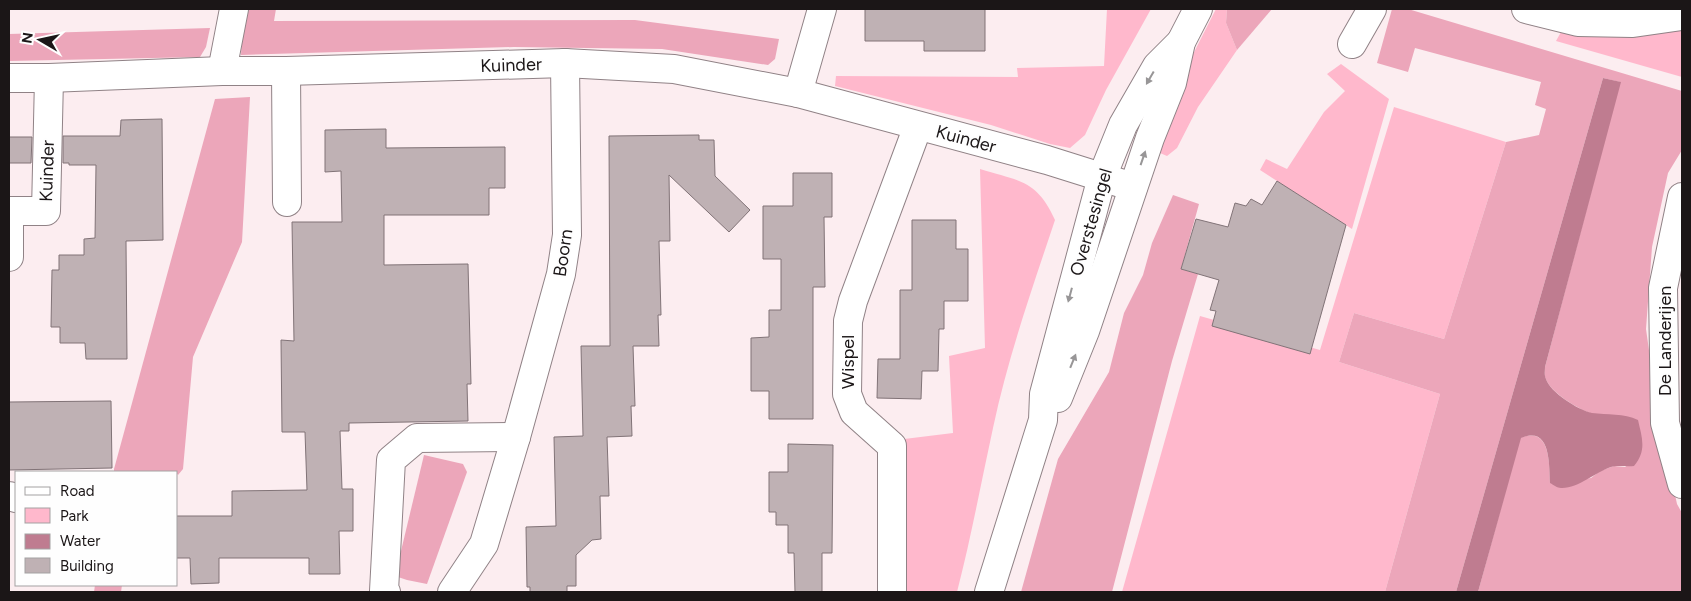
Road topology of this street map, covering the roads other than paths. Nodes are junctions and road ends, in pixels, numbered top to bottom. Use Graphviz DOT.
graph roads {
  1 [pos="234,9"];
  2 [pos="822,9"];
  3 [pos="1198,9"];
  4 [pos="1372,9"];
  5 [pos="1526,9"];
  6 [pos="1682,16"];
  7 [pos="1181,42"];
  8 [pos="1352,44"];
  9 [pos="565,63"];
  10 [pos="222,71"];
  11 [pos="286,71"];
  12 [pos="9,78"];
  13 [pos="48,78"];
  14 [pos="798,93"];
  15 [pos="918,126"];
  16 [pos="1102,177"];
  17 [pos="1132,187"];
  18 [pos="1682,197"];
  19 [pos="287,202"];
  20 [pos="9,256"];
  21 [pos="1043,420"];
  22 [pos="516,437"];
  23 [pos="1682,484"];
  24 [pos="386,592"];
  25 [pos="452,592"];
  26 [pos="892,592"];
  27 [pos="989,592"];
  1 -- 10 [label="street"];
  2 -- 14 [label="street"];
  3 -- 7 [label="street, Overstesingel"];
  4 -- 8 [label="street"];
  5 -- 6 [label="street"];
  7 -- 16 [label="street, Overstesingel, one-way"];
  17 -- 7 [label="street, Overstesingel, one-way"];
  9 -- 11 [label="street, Kuinder"];
  9 -- 14 [label="street, Kuinder"];
  9 -- 22 [label="street, Boorn"];
  10 -- 11 [label="street, Kuinder"];
  10 -- 13 [label="street, Kuinder"];
  11 -- 19 [label="street"];
  12 -- 13 [label="street, Kuinder"];
  13 -- 20 [label="street, Kuinder"];
  14 -- 15 [label="street, Kuinder"];
  15 -- 16 [label="street, Kuinder"];
  15 -- 26 [label="street, Wispel"];
  16 -- 17 [label="street, Kuinder"];
  16 -- 21 [label="street, Overstesingel, one-way"];
  21 -- 17 [label="street, Overstesingel, one-way"];
  18 -- 23 [label="street, De Landerijen"];
  21 -- 27 [label="street, Overstesingel"];
  22 -- 24 [label="street"];
  22 -- 25 [label="street, Boorn"];
}
